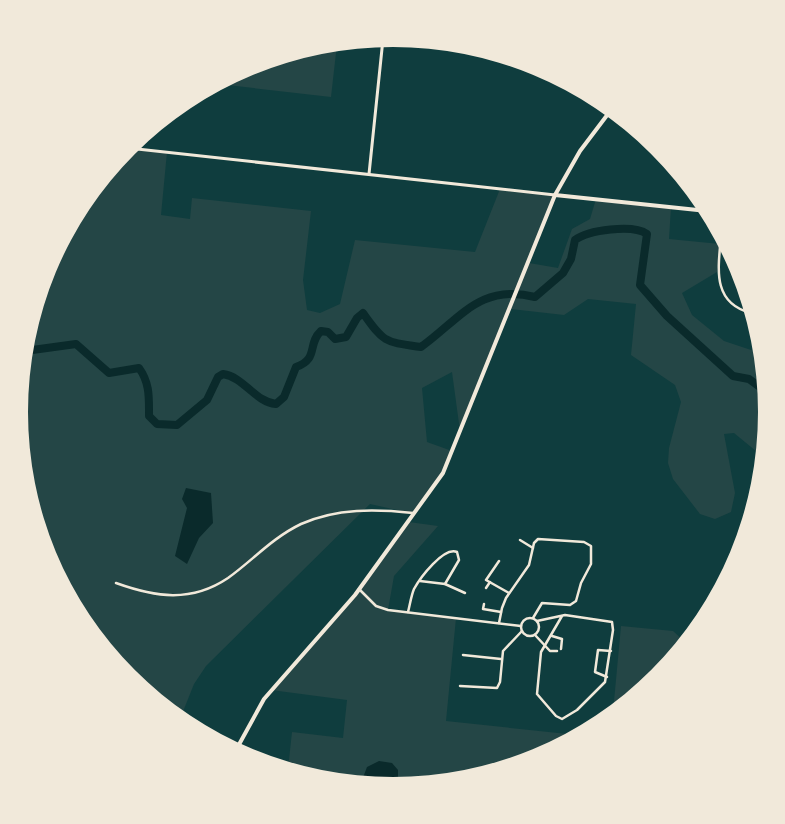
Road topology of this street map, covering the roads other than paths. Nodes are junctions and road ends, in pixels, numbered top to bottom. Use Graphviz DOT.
graph roads {
  1 [pos="382,47"];
  2 [pos="606,116"];
  3 [pos="139,149"];
  4 [pos="368,174"];
  5 [pos="555,195"];
  6 [pos="697,210"];
  7 [pos="720,251"];
  8 [pos="742,309"];
  9 [pos="415,514"];
  10 [pos="520,540"];
  11 [pos="533,548"];
  12 [pos="499,562"];
  13 [pos="420,581"];
  14 [pos="116,582"];
  15 [pos="490,582"];
  16 [pos="444,584"];
  17 [pos="486,588"];
  18 [pos="359,589"];
  19 [pos="465,593"];
  20 [pos="509,593"];
  21 [pos="484,604"];
  22 [pos="408,612"];
  23 [pos="501,612"];
  24 [pos="562,616"];
  25 [pos="533,618"];
  26 [pos="536,621"];
  27 [pos="499,623"];
  28 [pos="521,626"];
  29 [pos="522,631"];
  30 [pos="535,635"];
  31 [pos="552,636"];
  32 [pos="545,646"];
  33 [pos="561,649"];
  34 [pos="611,651"];
  35 [pos="557,652"];
  36 [pos="463,655"];
  37 [pos="501,659"];
  38 [pos="607,677"];
  39 [pos="460,686"];
  40 [pos="240,743"];
  1 -- 4 [label="street"];
  2 -- 5 [label="main road"];
  3 -- 4 [label="street"];
  4 -- 5 [label="street"];
  5 -- 6 [label="main road"];
  5 -- 9 [label="main road"];
  7 -- 8 [label="street"];
  9 -- 14 [label="street"];
  9 -- 18 [label="main road"];
  10 -- 11 [label="street"];
  11 -- 20 [label="street"];
  11 -- 25 [label="street"];
  12 -- 15 [label="street"];
  13 -- 16 [label="street"];
  13 -- 16 [label="street"];
  13 -- 22 [label="street"];
  15 -- 17 [label="street"];
  15 -- 20 [label="street"];
  16 -- 19 [label="street"];
  18 -- 22 [label="street"];
  18 -- 40 [label="main road"];
  20 -- 23 [label="street"];
  21 -- 23 [label="street"];
  22 -- 27 [label="street"];
  23 -- 27 [label="street"];
  24 -- 26 [label="street"];
  24 -- 31 [label="street"];
  24 -- 34 [label="street"];
  25 -- 26 [label="street"];
  25 -- 28 [label="street"];
  26 -- 30 [label="street"];
  27 -- 28 [label="street"];
  28 -- 29 [label="street"];
  29 -- 30 [label="street"];
  29 -- 37 [label="street"];
  30 -- 32 [label="street"];
  31 -- 32 [label="street"];
  31 -- 33 [label="street"];
  32 -- 35 [label="street"];
  32 -- 38 [label="street"];
  34 -- 38 [label="street"];
  34 -- 38 [label="street"];
  36 -- 37 [label="street"];
  37 -- 39 [label="street"];
}
